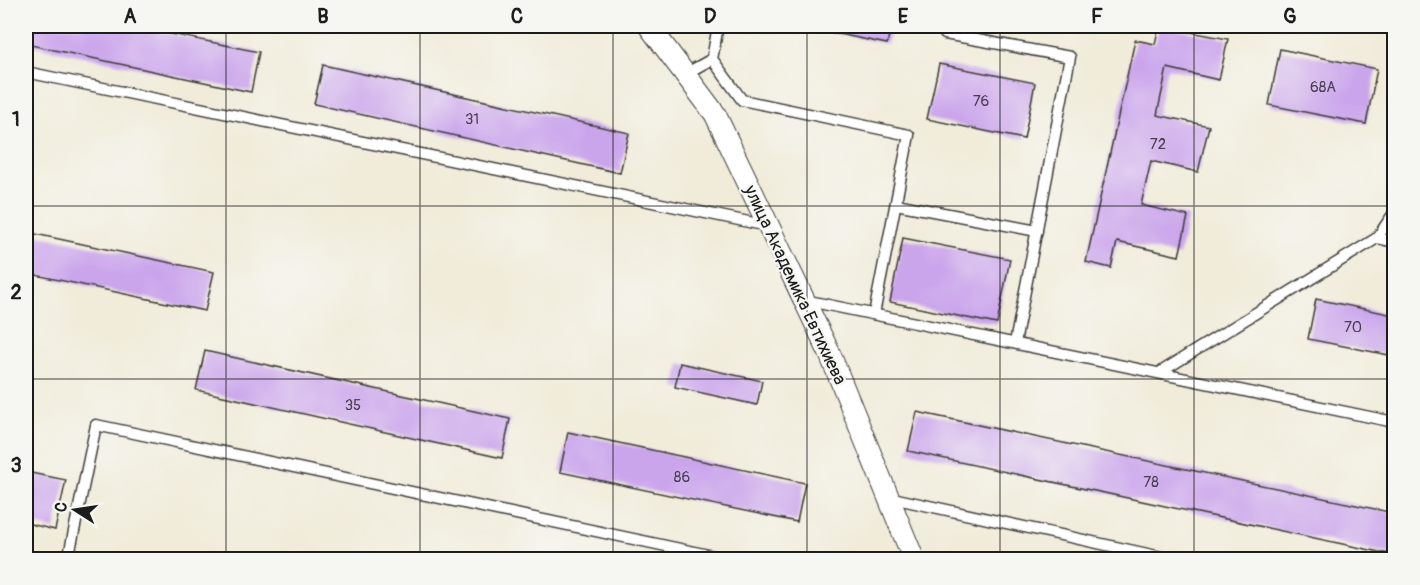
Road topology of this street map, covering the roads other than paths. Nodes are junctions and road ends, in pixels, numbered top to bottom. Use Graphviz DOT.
graph roads {
  1 [pos="649,26"];
  2 [pos="718,26"];
  3 [pos="941,26"];
  4 [pos="712,59"];
  5 [pos="26,72"];
  6 [pos="685,74"];
  7 [pos="896,204"];
  8 [pos="1395,213"];
  9 [pos="768,226"];
  10 [pos="1037,231"];
  11 [pos="1377,238"];
  12 [pos="1395,242"];
  13 [pos="804,300"];
  14 [pos="874,314"];
  15 [pos="1015,343"];
  16 [pos="1160,374"];
  17 [pos="1395,422"];
  18 [pos="888,497"];
  19 [pos="68,560"];
  20 [pos="732,560"];
  21 [pos="914,560"];
  22 [pos="1175,560"];
  1 -- 6 [label="street, улица Академика Евтихиева"];
  2 -- 4 [label="lane"];
  3 -- 10 [label="lane"];
  4 -- 6 [label="lane"];
  4 -- 7 [label="lane"];
  5 -- 9 [label="lane"];
  6 -- 9 [label="street, улица Академика Евтихиева"];
  7 -- 10 [label="lane"];
  7 -- 14 [label="lane"];
  8 -- 11 [label="lane"];
  9 -- 13 [label="street, улица Академика Евтихиева"];
  10 -- 15 [label="lane"];
  11 -- 12 [label="lane"];
  11 -- 16 [label="lane"];
  13 -- 14 [label="lane"];
  13 -- 18 [label="street, улица Академика Евтихиева"];
  14 -- 15 [label="lane"];
  15 -- 16 [label="lane"];
  16 -- 17 [label="lane"];
  18 -- 21 [label="street, улица Академика Евтихиева"];
  18 -- 22 [label="lane"];
  19 -- 20 [label="lane"];
}
